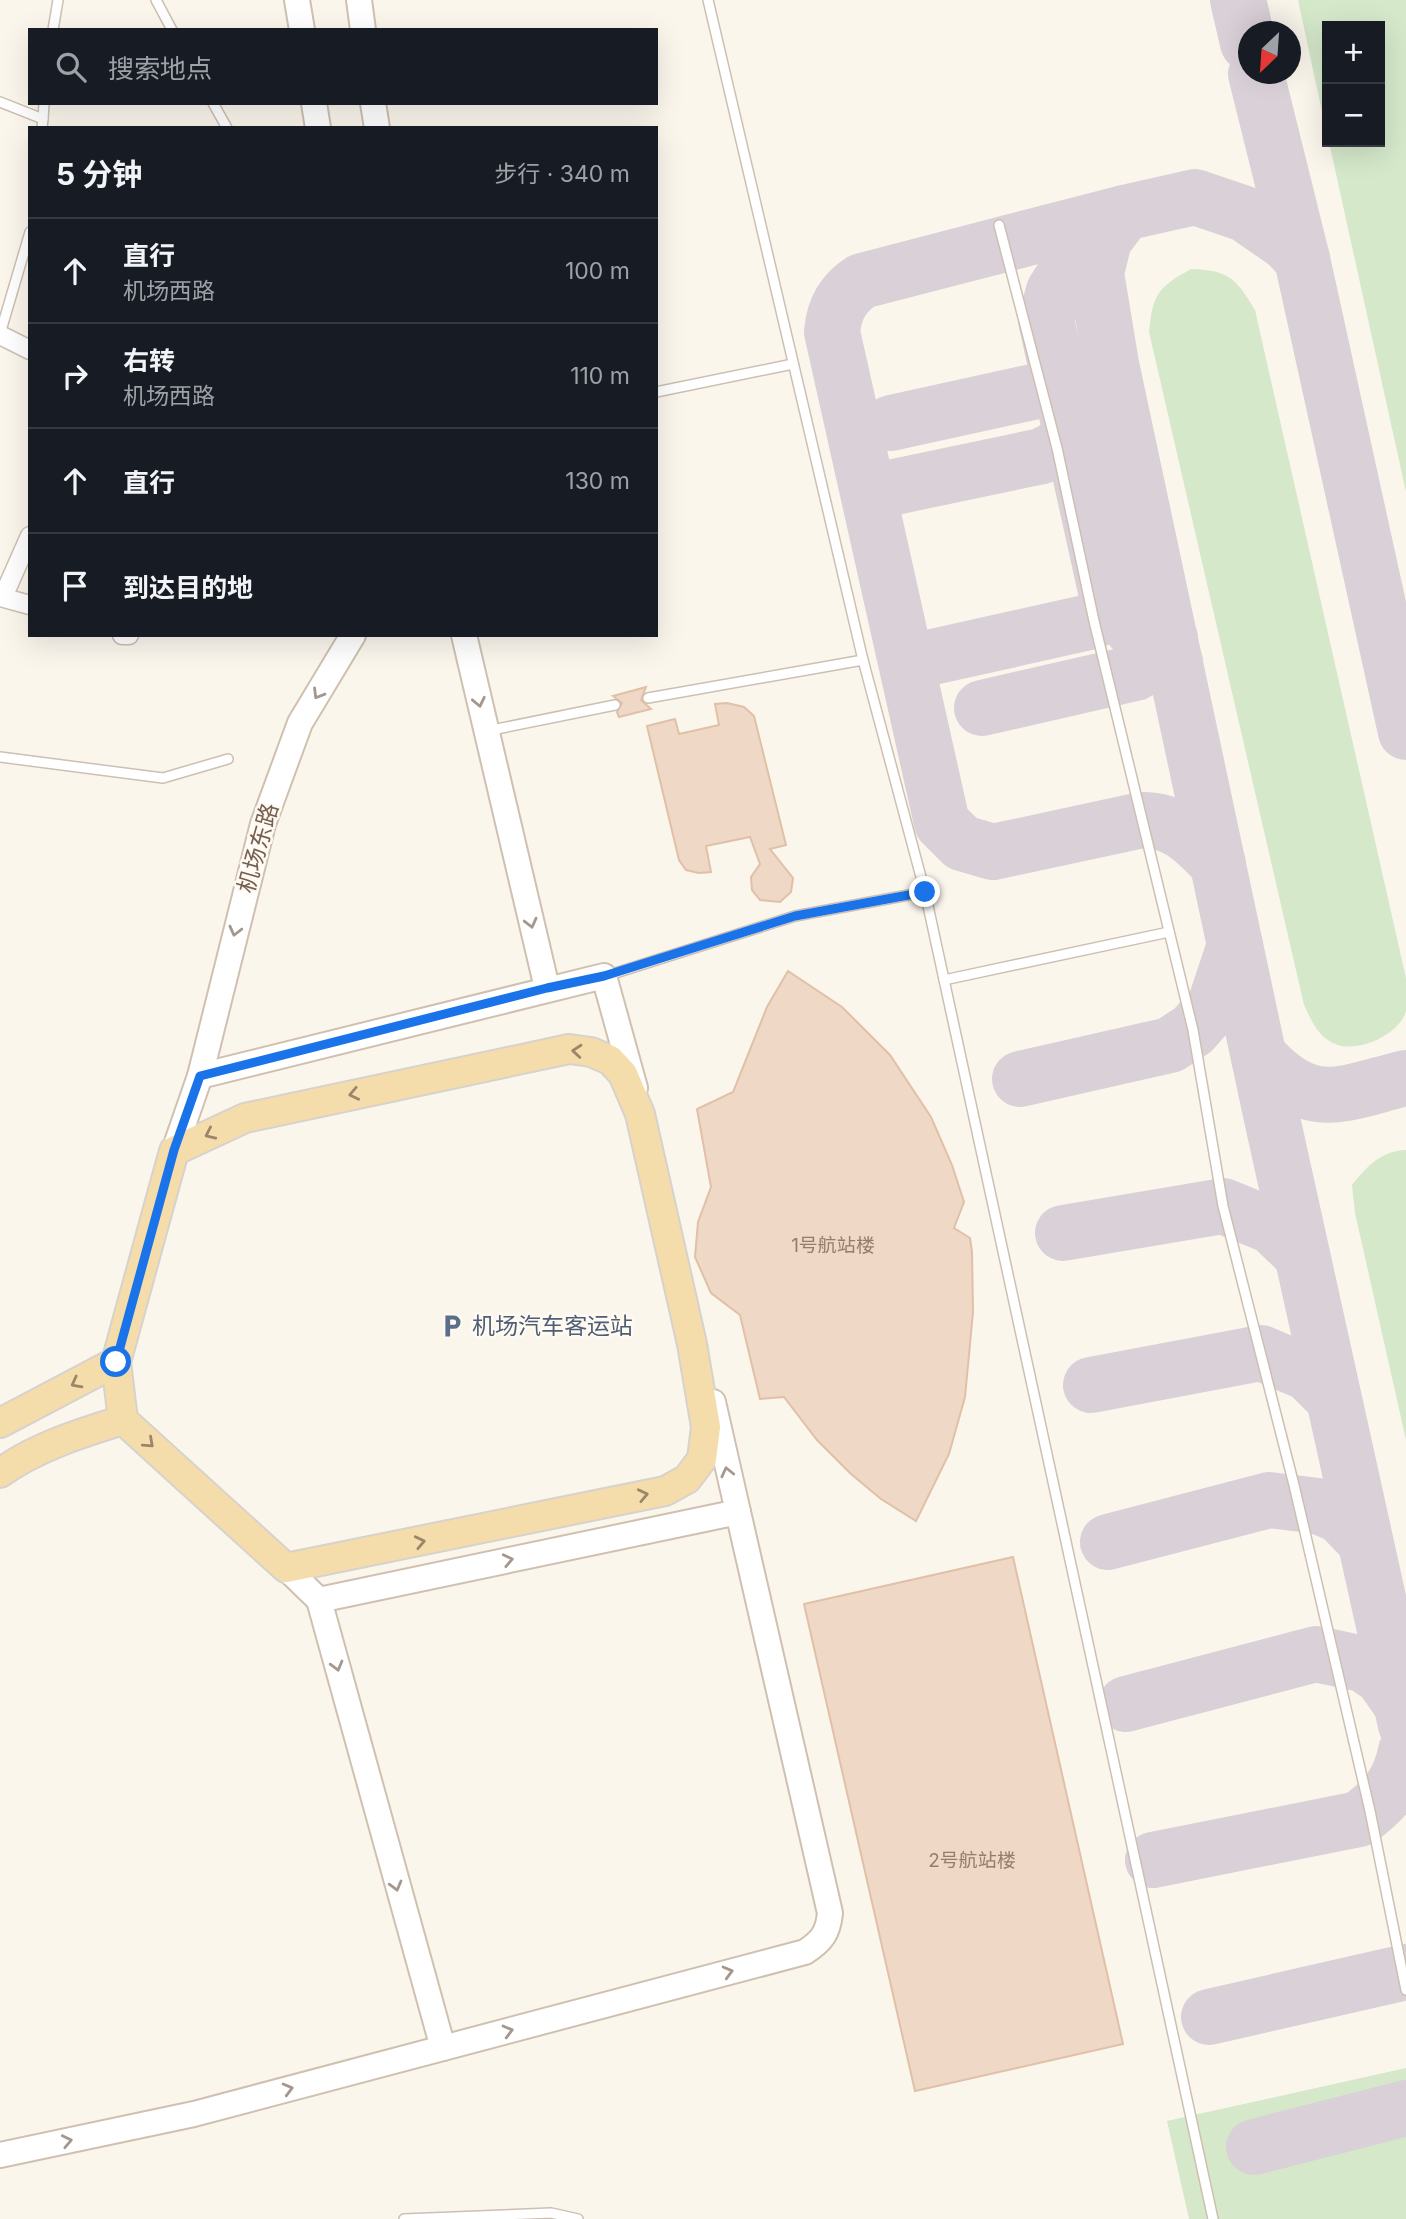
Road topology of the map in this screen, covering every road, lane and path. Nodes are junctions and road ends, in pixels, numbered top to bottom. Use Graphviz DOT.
graph roads {
  1 [pos="58,0"];
  2 [pos="156,0"];
  3 [pos="297,0"];
  4 [pos="359,0"];
  5 [pos="708,0"];
  6 [pos="53,28"];
  7 [pos="171,28"];
  8 [pos="302,28"];
  9 [pos="363,28"];
  10 [pos="0,102"];
  11 [pos="44,105"];
  12 [pos="214,105"];
  13 [pos="314,105"];
  14 [pos="373,105"];
  15 [pos="42,124"];
  16 [pos="226,126"];
  17 [pos="318,126"];
  18 [pos="377,126"];
  19 [pos="999,225"];
  20 [pos="28,239"];
  21 [pos="0,334"];
  22 [pos="28,349"];
  23 [pos="793,364"];
  24 [pos="658,392"];
  25 [pos="28,540"];
  26 [pos="2,597"];
  27 [pos="28,604"];
  28 [pos="352,637"];
  29 [pos="464,637"];
  30 [pos="863,660"];
  31 [pos="648,698"];
  32 [pos="615,705"];
  33 [pos="485,732"];
  34 [pos="0,757"];
  35 [pos="228,759"];
  36 [pos="925,892"];
  37 [pos="1169,932"];
  38 [pos="604,976"];
  39 [pos="944,981"];
  40 [pos="547,988"];
  41 [pos="200,1076"];
  42 [pos="174,1150"];
  43 [pos="116,1362"];
  44 [pos="123,1420"];
  45 [pos="0,1423"];
  46 [pos="0,1473"];
  47 [pos="738,1512"];
  48 [pos="286,1568"];
  49 [pos="319,1600"];
  50 [pos="1406,1990"];
  51 [pos="443,2048"];
  52 [pos="0,2155"];
  53 [pos="404,2219"];
  54 [pos="578,2219"];
  55 [pos="1213,2219"];
  1 -- 6 [label="lane"];
  2 -- 7 [label="lane"];
  3 -- 8 [label="main road"];
  4 -- 9 [label="main road"];
  5 -- 23 [label="lane"];
  10 -- 15 [label="lane"];
  11 -- 15 [label="lane"];
  12 -- 16 [label="lane"];
  13 -- 17 [label="main road"];
  14 -- 18 [label="main road"];
  19 -- 37 [label="lane"];
  20 -- 21 [label="lane"];
  21 -- 22 [label="street"];
  23 -- 24 [label="lane"];
  23 -- 30 [label="lane"];
  25 -- 26 [label="street"];
  26 -- 27 [label="street"];
  28 -- 41 [label="main road, 机场东路, one-way"];
  29 -- 33 [label="main road, one-way"];
  30 -- 31 [label="lane"];
  30 -- 36 [label="lane"];
  32 -- 33 [label="lane"];
  33 -- 40 [label="main road, one-way"];
  34 -- 35 [label="lane"];
  36 -- 38 [label="lane"];
  36 -- 39 [label="lane"];
  37 -- 39 [label="lane"];
  37 -- 50 [label="lane"];
  38 -- 40 [label="main road"];
  47 -- 38 [label="main road, one-way"];
  39 -- 55 [label="lane"];
  40 -- 41 [label="main road"];
  41 -- 42 [label="main road, 机场东路"];
  42 -- 43 [label="main road"];
  48 -- 42 [label="main road, one-way"];
  43 -- 44 [label="main road"];
  43 -- 45 [label="main road, one-way"];
  44 -- 46 [label="main road"];
  44 -- 48 [label="main road, one-way"];
  49 -- 47 [label="main road, one-way"];
  51 -- 47 [label="main road, one-way"];
  48 -- 49 [label="main road"];
  49 -- 51 [label="main road, one-way"];
  52 -- 51 [label="main road, one-way"];
  53 -- 54 [label="lane"];
}
